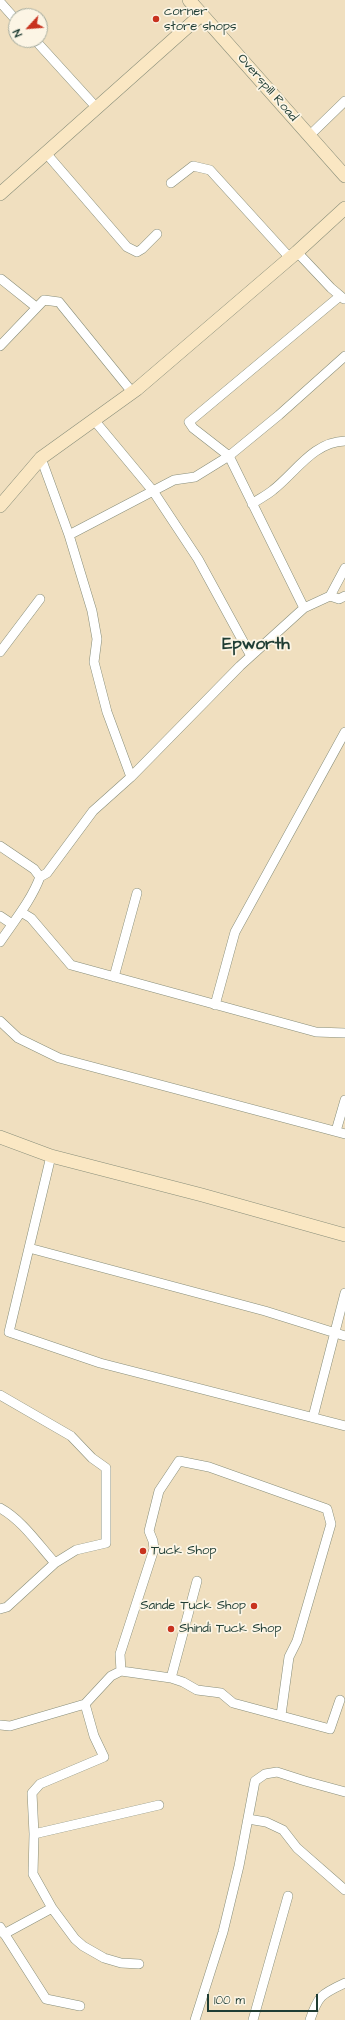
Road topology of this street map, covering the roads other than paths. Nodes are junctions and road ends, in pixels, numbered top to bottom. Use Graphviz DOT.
graph roads {
  1 [pos="189,0"];
  2 [pos="0,2"];
  3 [pos="8,11"];
  4 [pos="202,14"];
  5 [pos="42,48"];
  6 [pos="345,101"];
  7 [pos="96,107"];
  8 [pos="309,136"];
  9 [pos="46,152"];
  10 [pos="345,176"];
  11 [pos="171,183"];
  12 [pos="0,194"];
  13 [pos="345,208"];
  14 [pos="157,234"];
  15 [pos="294,255"];
  16 [pos="1,279"];
  17 [pos="343,298"];
  18 [pos="36,308"];
  19 [pos="0,346"];
  20 [pos="345,356"];
  21 [pos="132,392"];
  22 [pos="94,420"];
  23 [pos="345,441"];
  24 [pos="229,456"];
  25 [pos="41,458"];
  26 [pos="152,492"];
  27 [pos="252,504"];
  28 [pos="0,506"];
  29 [pos="69,535"];
  30 [pos="345,568"];
  31 [pos="330,596"];
  32 [pos="345,596"];
  33 [pos="40,599"];
  34 [pos="304,608"];
  35 [pos="0,652"];
  36 [pos="251,656"];
  37 [pos="345,732"];
  38 [pos="131,777"];
  39 [pos="0,846"];
  40 [pos="40,877"];
  41 [pos="137,893"];
  42 [pos="21,912"];
  43 [pos="0,916"];
  44 [pos="12,924"];
  45 [pos="0,942"];
  46 [pos="114,977"];
  47 [pos="215,1005"];
  48 [pos="0,1021"];
  49 [pos="345,1033"];
  50 [pos="345,1100"];
  51 [pos="341,1132"];
  52 [pos="0,1137"];
  53 [pos="51,1156"];
  54 [pos="345,1235"];
  55 [pos="29,1248"];
  56 [pos="345,1293"];
  57 [pos="333,1332"];
  58 [pos="345,1336"];
  59 [pos="0,1395"];
  60 [pos="313,1417"];
  61 [pos="345,1426"];
  62 [pos="0,1508"];
  63 [pos="55,1563"];
  64 [pos="197,1581"];
  65 [pos="0,1609"];
  66 [pos="121,1671"];
  67 [pos="171,1678"];
  68 [pos="340,1700"];
  69 [pos="85,1704"];
  70 [pos="281,1715"];
  71 [pos="0,1725"];
  72 [pos="345,1792"];
  73 [pos="159,1805"];
  74 [pos="248,1819"];
  75 [pos="34,1834"];
  76 [pos="345,1890"];
  77 [pos="288,1896"];
  78 [pos="52,1908"];
  79 [pos="2,1930"];
  80 [pos="139,1964"];
  81 [pos="345,1983"];
  82 [pos="80,2006"];
  83 [pos="195,2020"];
  84 [pos="253,2020"];
  85 [pos="310,2020"];
  1 -- 4 [label="street, Overspill Road"];
  2 -- 3 [label="street"];
  4 -- 7 [label="street"];
  4 -- 8 [label="street, Overspill Road"];
  5 -- 7 [label="street"];
  6 -- 8 [label="street"];
  7 -- 9 [label="street"];
  8 -- 10 [label="street, Overspill Road"];
  9 -- 12 [label="street"];
  9 -- 14 [label="street"];
  11 -- 15 [label="street"];
  13 -- 15 [label="street"];
  15 -- 17 [label="street"];
  15 -- 21 [label="street"];
  16 -- 18 [label="street"];
  17 -- 24 [label="street"];
  18 -- 19 [label="street"];
  18 -- 21 [label="street"];
  20 -- 24 [label="street"];
  21 -- 22 [label="street"];
  22 -- 25 [label="street"];
  22 -- 26 [label="street"];
  23 -- 27 [label="street"];
  24 -- 26 [label="street"];
  24 -- 27 [label="street"];
  25 -- 28 [label="street"];
  25 -- 29 [label="street"];
  26 -- 29 [label="street"];
  26 -- 36 [label="street"];
  27 -- 34 [label="street"];
  29 -- 38 [label="street"];
  30 -- 31 [label="street"];
  31 -- 32 [label="street"];
  31 -- 34 [label="street"];
  33 -- 35 [label="street"];
  34 -- 36 [label="street"];
  36 -- 38 [label="street"];
  37 -- 47 [label="street"];
  38 -- 40 [label="street"];
  39 -- 40 [label="street"];
  40 -- 42 [label="street"];
  41 -- 46 [label="street"];
  42 -- 44 [label="street"];
  42 -- 46 [label="street"];
  43 -- 44 [label="street"];
  44 -- 45 [label="street"];
  46 -- 47 [label="street"];
  47 -- 49 [label="street"];
  48 -- 51 [label="street"];
  50 -- 51 [label="street"];
  52 -- 53 [label="street"];
  53 -- 54 [label="street"];
  53 -- 55 [label="street"];
  55 -- 57 [label="street"];
  55 -- 60 [label="street"];
  56 -- 57 [label="street"];
  57 -- 58 [label="street"];
  57 -- 60 [label="street"];
  59 -- 63 [label="street"];
  60 -- 61 [label="street"];
  62 -- 63 [label="street"];
  63 -- 65 [label="street"];
  64 -- 67 [label="street"];
  66 -- 67 [label="street"];
  66 -- 69 [label="street"];
  66 -- 70 [label="street"];
  67 -- 70 [label="street"];
  68 -- 70 [label="street"];
  69 -- 71 [label="street"];
  69 -- 75 [label="street"];
  72 -- 74 [label="street"];
  73 -- 75 [label="street"];
  74 -- 76 [label="street"];
  74 -- 83 [label="street"];
  75 -- 78 [label="street"];
  77 -- 84 [label="street"];
  78 -- 79 [label="street"];
  78 -- 80 [label="street"];
  79 -- 82 [label="street"];
  81 -- 85 [label="street"];
}
